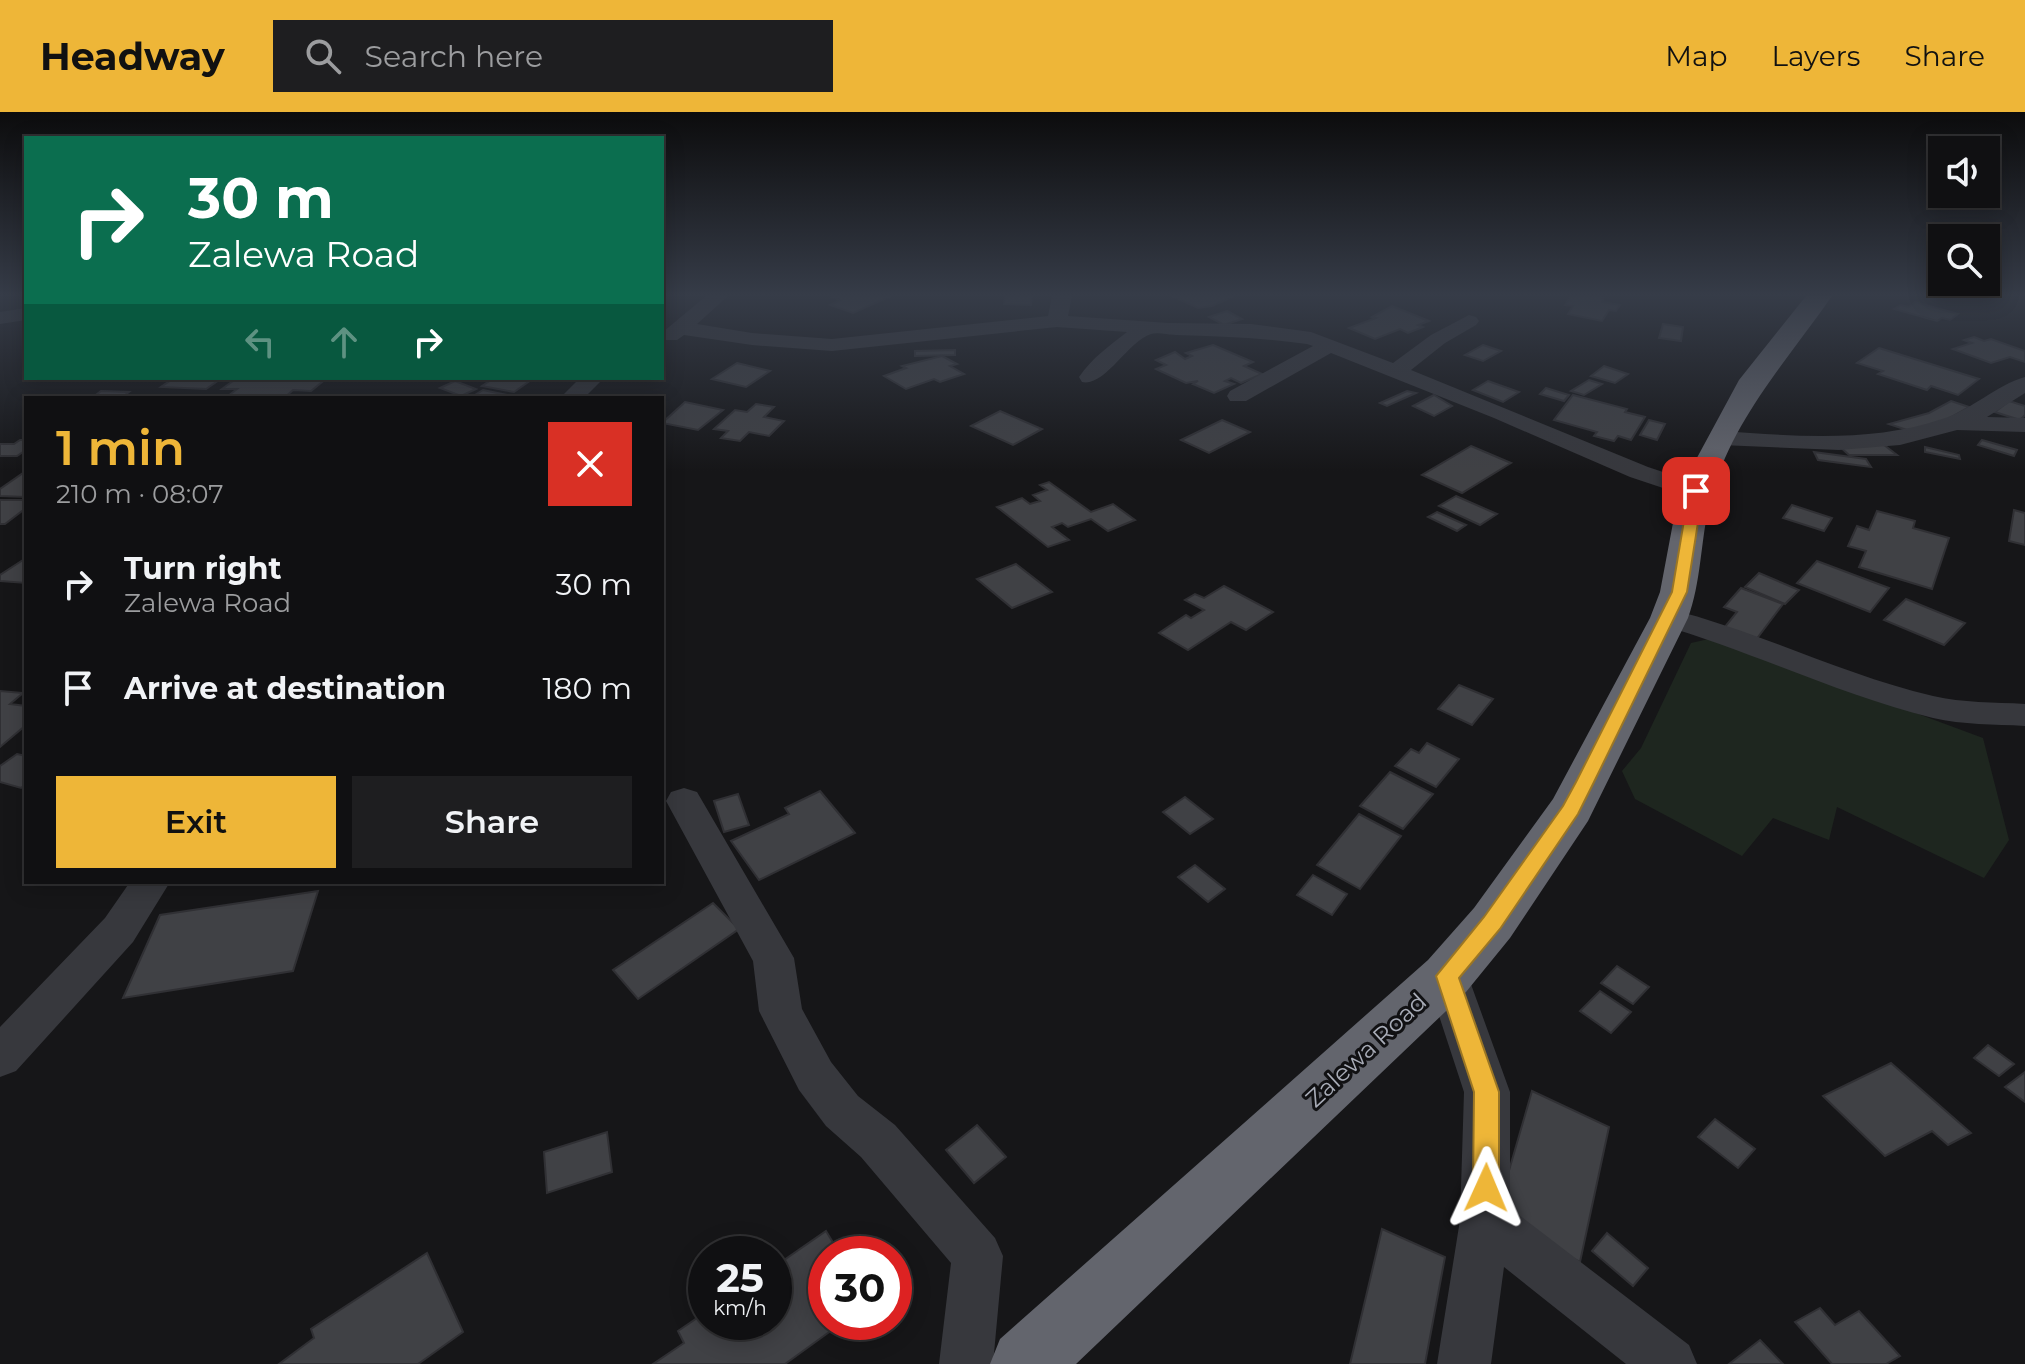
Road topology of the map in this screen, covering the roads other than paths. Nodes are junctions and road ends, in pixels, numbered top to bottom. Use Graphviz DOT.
graph roads {
  1 [pos="1111,354"];
  2 [pos="1313,354"];
  3 [pos="1354,354"];
  4 [pos="1418,354"];
  5 [pos="1773,354"];
  6 [pos="1396,371"];
  7 [pos="1090,377"];
  8 [pos="591,380"];
  9 [pos="2025,384"];
  10 [pos="573,396"];
  11 [pos="1238,396"];
  12 [pos="1955,423"];
  13 [pos="2025,425"];
  14 [pos="1721,438"];
  15 [pos="1696,491"];
  16 [pos="1669,618"];
  17 [pos="2025,715"];
  18 [pos="684,801"];
  19 [pos="150,884"];
  20 [pos="1447,976"];
  21 [pos="0,1057"];
  22 [pos="1485,1220"];
  23 [pos="966,1364"];
  24 [pos="1025,1364"];
  25 [pos="1464,1364"];
  26 [pos="1670,1364"];
  1 -- 7 [label="street"];
  2 -- 11 [label="street"];
  3 -- 6 [label="street"];
  4 -- 6 [label="street"];
  5 -- 14 [label="highway, Zalewa Road"];
  6 -- 15 [label="street"];
  8 -- 10 [label="street"];
  9 -- 12 [label="street"];
  12 -- 13 [label="street"];
  12 -- 14 [label="street"];
  14 -- 15 [label="highway, Zalewa Road"];
  15 -- 16 [label="highway, Zalewa Road"];
  16 -- 17 [label="street"];
  16 -- 20 [label="highway, Zalewa Road"];
  18 -- 23 [label="street"];
  19 -- 21 [label="street"];
  20 -- 22 [label="street"];
  20 -- 24 [label="highway, Zalewa Road"];
  22 -- 25 [label="street"];
  22 -- 26 [label="street"];
}
